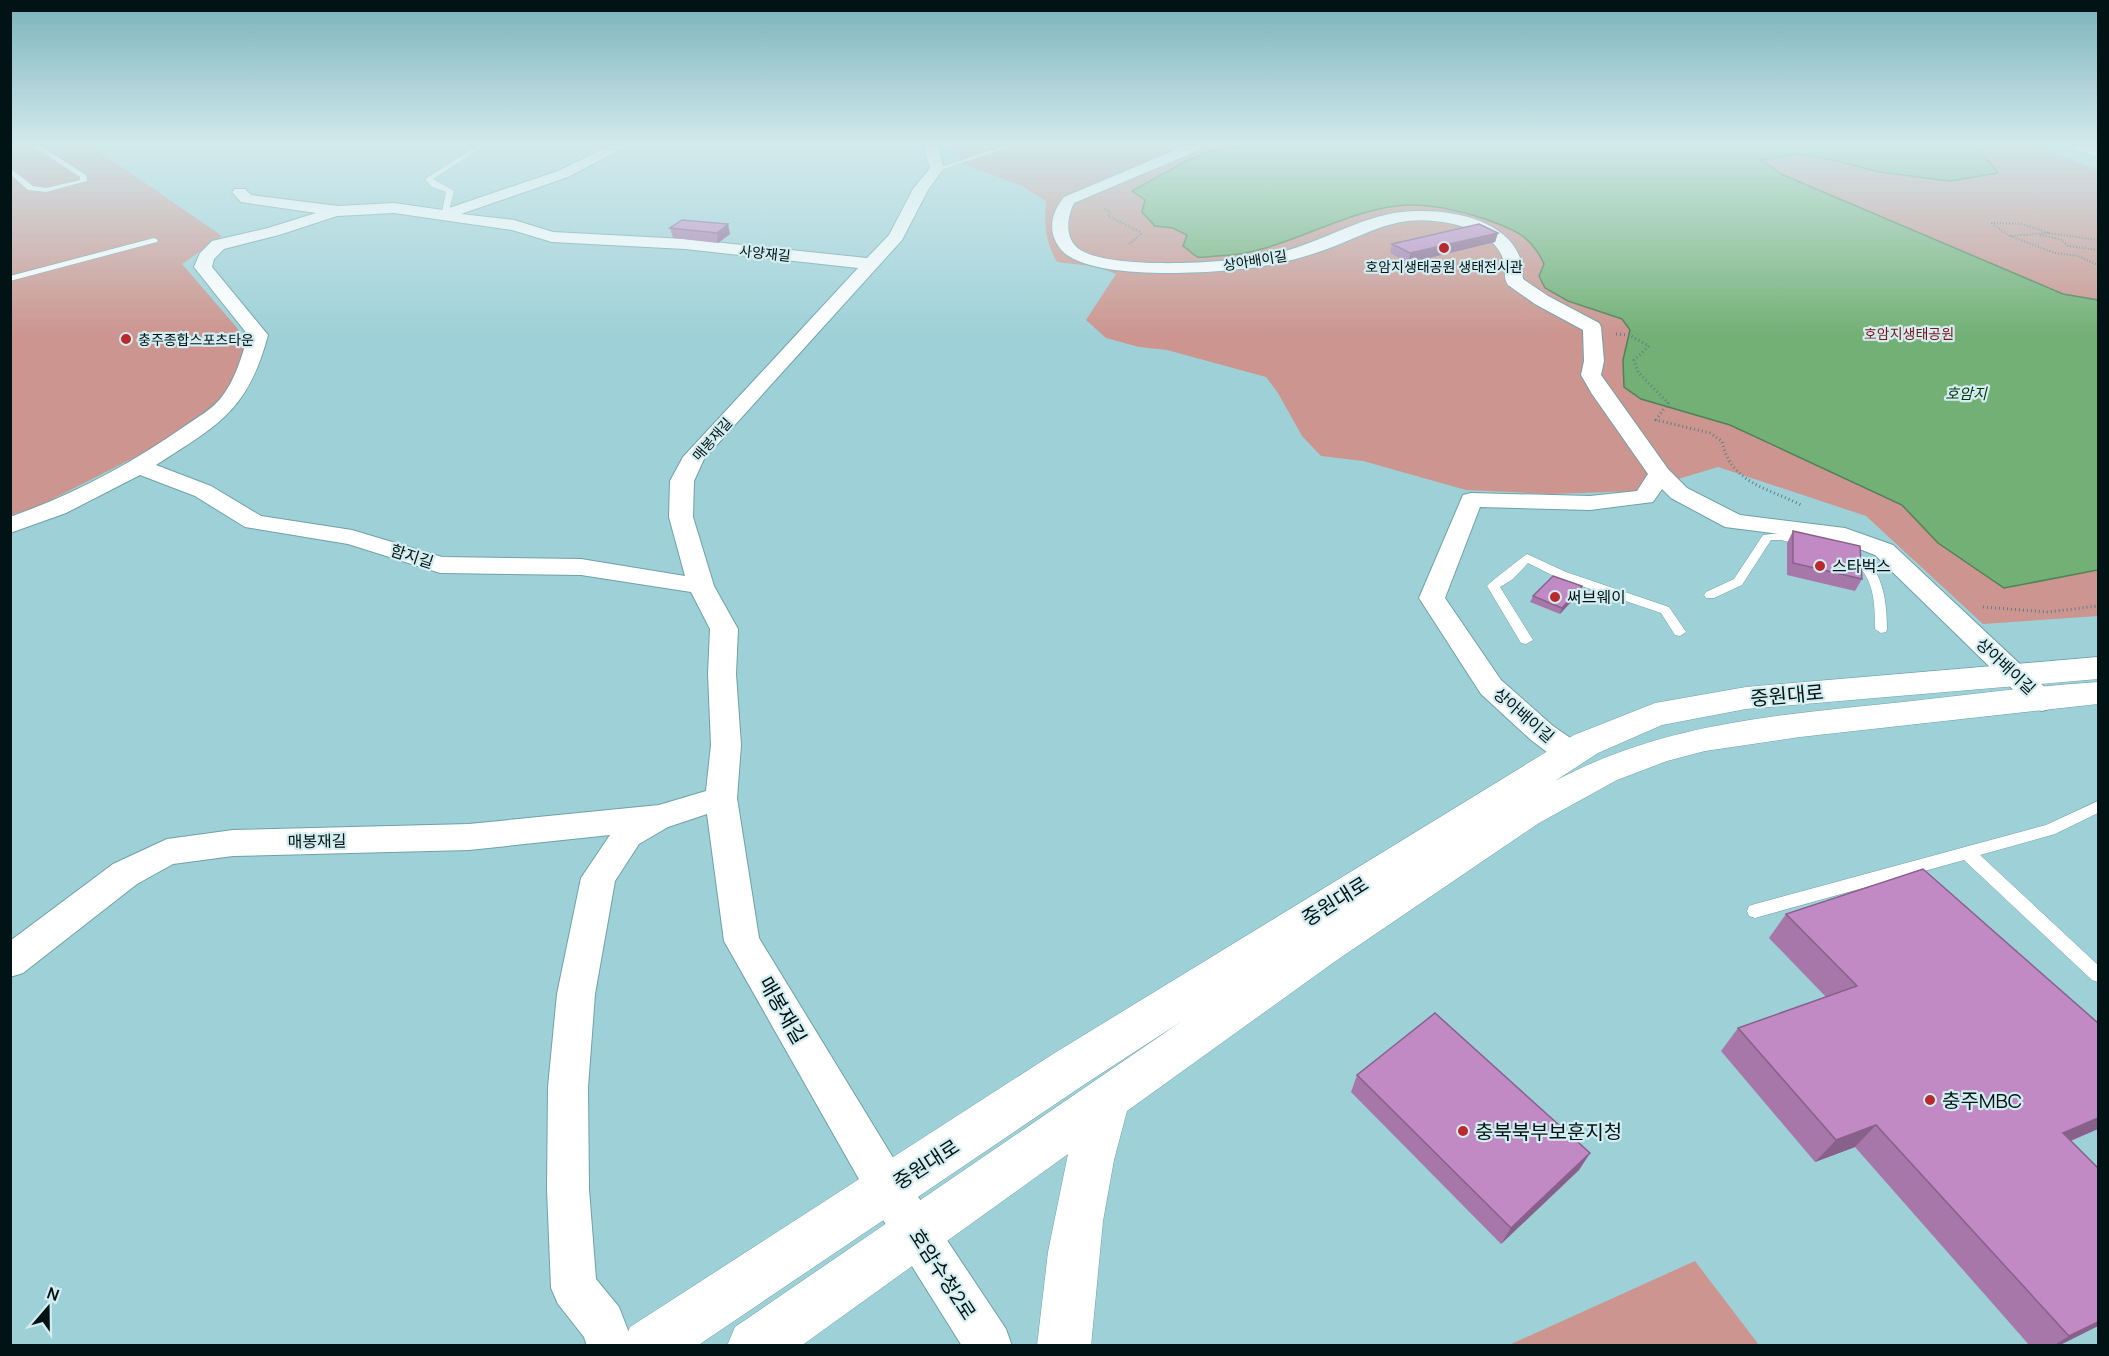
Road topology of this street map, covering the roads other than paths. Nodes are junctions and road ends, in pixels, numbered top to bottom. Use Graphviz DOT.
graph roads {
  1 [pos="315,208"];
  2 [pos="389,208"];
  3 [pos="396,208"];
  4 [pos="446,208"];
  5 [pos="464,208"];
  6 [pos="911,208"];
  7 [pos="1063,208"];
  8 [pos="338,211"];
  9 [pos="444,215"];
  10 [pos="154,240"];
  11 [pos="872,264"];
  12 [pos="10,279"];
  13 [pos="138,466"];
  14 [pos="1660,474"];
  15 [pos="10,526"];
  16 [pos="701,586"];
  17 [pos="1710,595"];
  18 [pos="1881,629"];
  19 [pos="1680,632"];
  20 [pos="1526,640"];
  21 [pos="2098,668"];
  22 [pos="2029,688"];
  23 [pos="2098,693"];
  24 [pos="1571,754"];
  25 [pos="721,798"];
  26 [pos="2098,807"];
  27 [pos="659,817"];
  28 [pos="1966,852"];
  29 [pos="1755,911"];
  30 [pos="10,962"];
  31 [pos="2098,975"];
  32 [pos="1107,1099"];
  33 [pos="900,1208"];
  34 [pos="611,1346"];
  35 [pos="650,1346"];
  36 [pos="754,1346"];
  37 [pos="989,1346"];
  38 [pos="1064,1346"];
  1 -- 8 [label="street, 사양재길"];
  2 -- 8 [label="street, 사양재길"];
  3 -- 9 [label="street, 사양재길"];
  4 -- 9 [label="lane"];
  5 -- 9 [label="street, 사양재길"];
  6 -- 11 [label="street, 매봉재길"];
  7 -- 14 [label="street, 상아배이길"];
  8 -- 13 [label="street"];
  9 -- 11 [label="street, 사양재길"];
  10 -- 12 [label="lane"];
  11 -- 16 [label="street, 매봉재길"];
  13 -- 15 [label="street"];
  13 -- 16 [label="street, 함지길"];
  14 -- 22 [label="street, 상아배이길"];
  14 -- 24 [label="street, 상아배이길"];
  16 -- 25 [label="street, 매봉재길"];
  17 -- 18 [label="lane"];
  19 -- 20 [label="lane"];
  21 -- 22 [label="main road, 중원대로"];
  22 -- 23 [label="main road, 중원대로"];
  22 -- 24 [label="main road, 중원대로"];
  22 -- 32 [label="main road, 중원대로"];
  24 -- 33 [label="main road, 중원대로"];
  25 -- 27 [label="street, 매봉재길"];
  25 -- 33 [label="street, 매봉재길"];
  26 -- 28 [label="lane"];
  27 -- 30 [label="street, 매봉재길"];
  27 -- 34 [label="street, 매봉재길"];
  28 -- 29 [label="lane"];
  28 -- 31 [label="lane"];
  32 -- 33 [label="main road, 중원대로"];
  32 -- 38 [label="main road"];
  33 -- 35 [label="main road, 중원대로"];
  33 -- 36 [label="main road, 중원대로"];
  33 -- 37 [label="street, 호암수청2로"];
}
